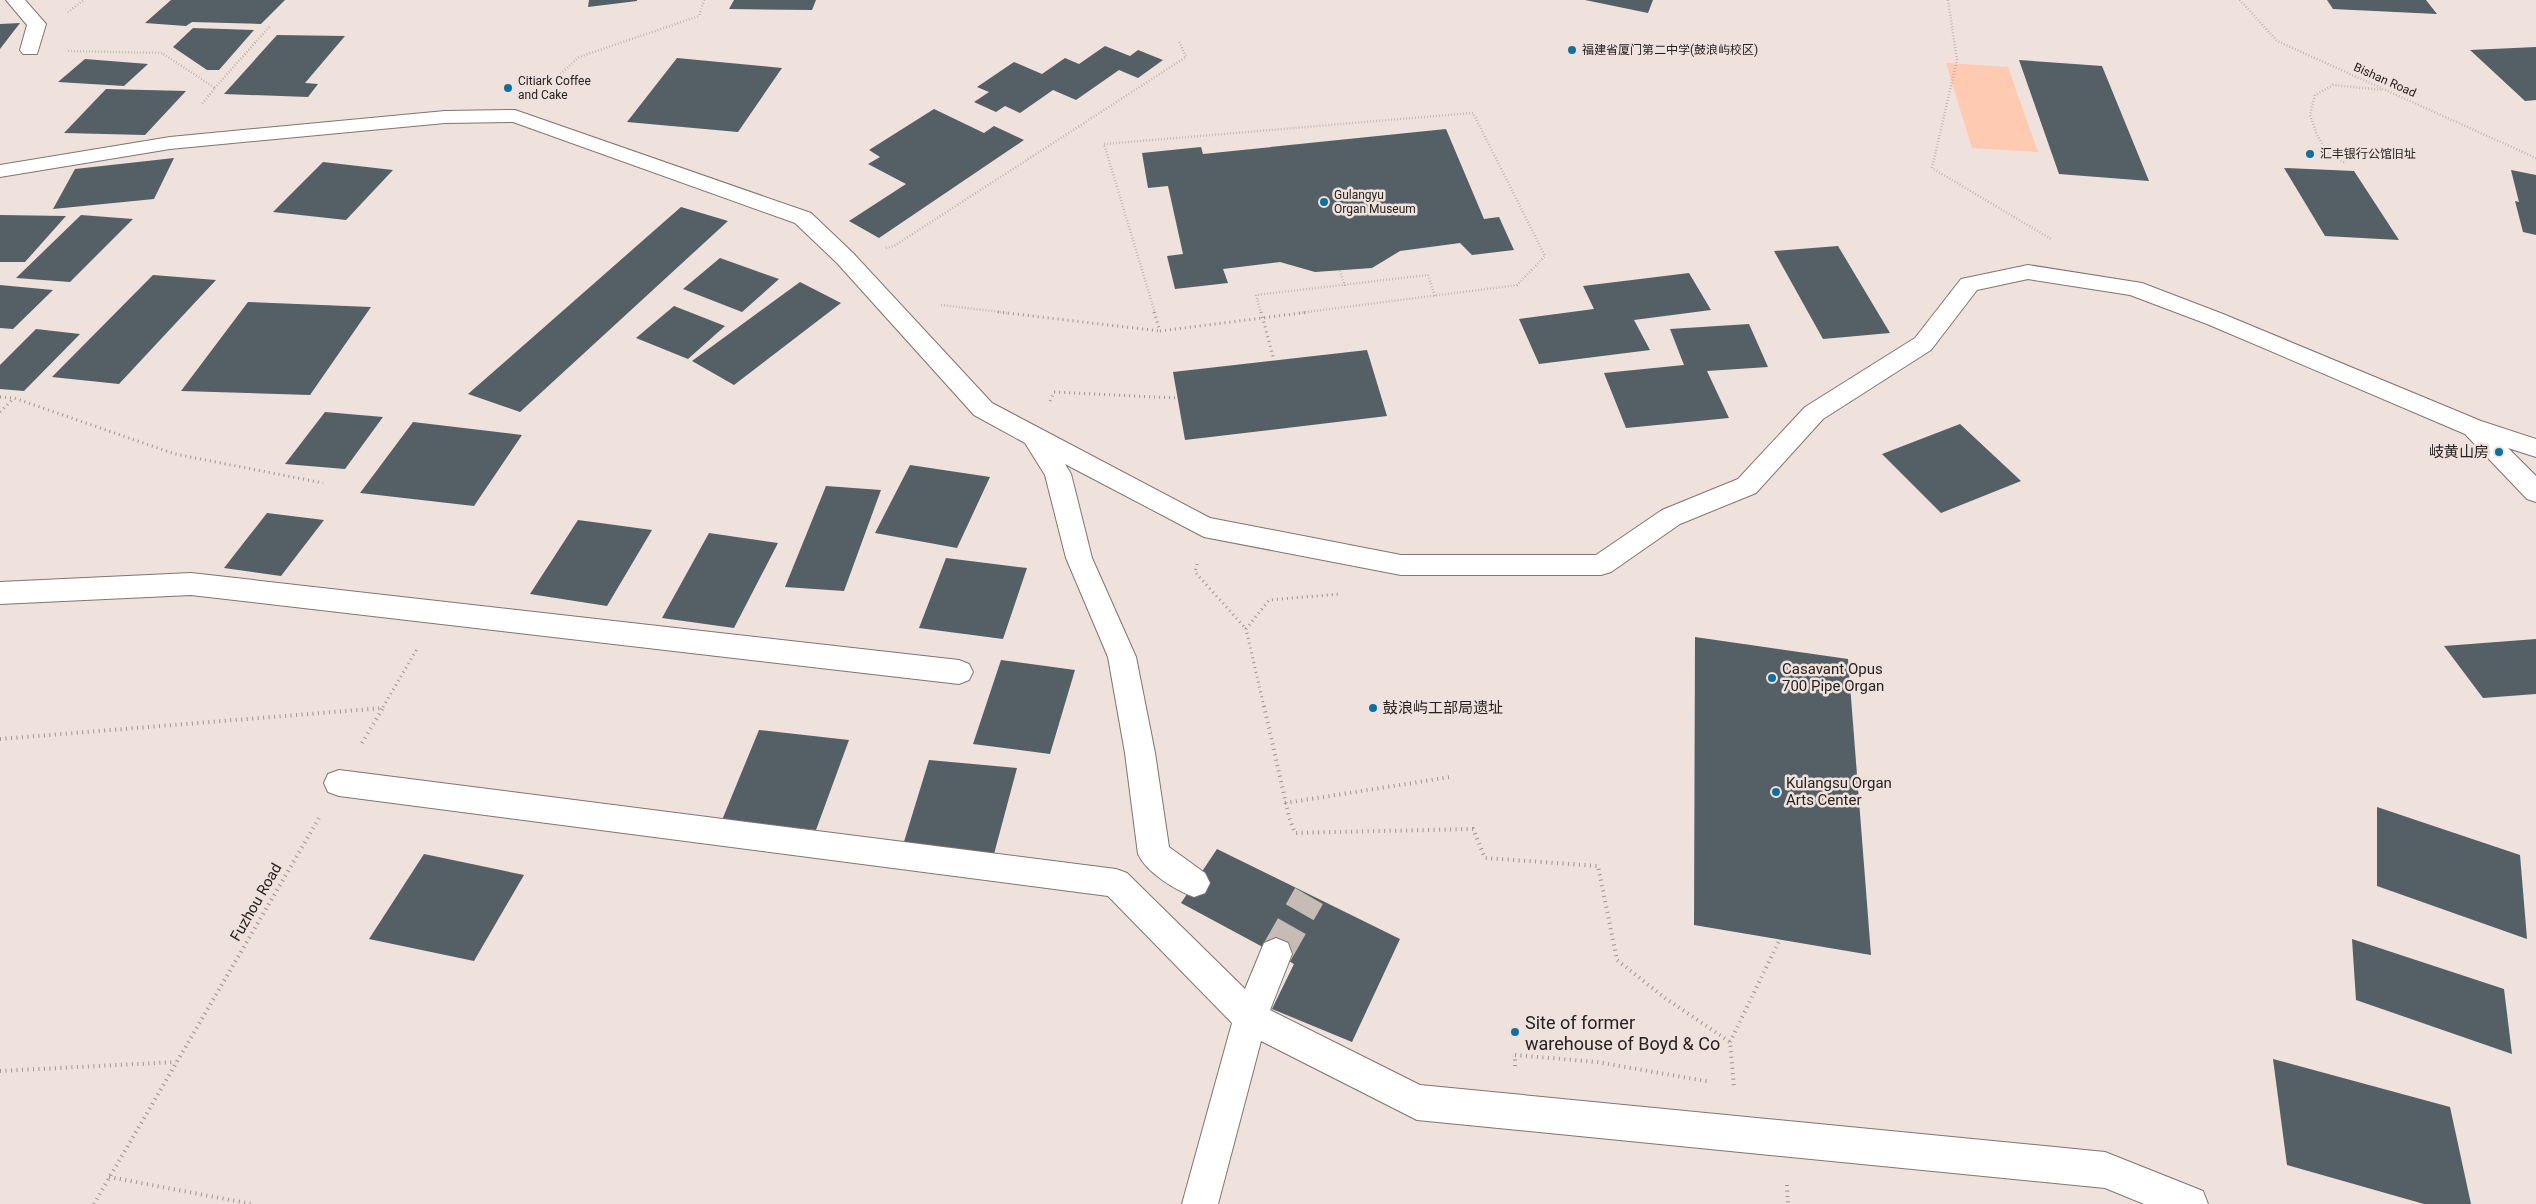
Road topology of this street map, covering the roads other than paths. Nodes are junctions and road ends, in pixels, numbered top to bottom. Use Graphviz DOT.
graph roads {
  1 [pos="15,0"];
  2 [pos="30,50"];
  3 [pos="0,171"];
  4 [pos="2472,427"];
  5 [pos="1033,435"];
  6 [pos="2536,448"];
  7 [pos="2536,492"];
  8 [pos="0,593"];
  9 [pos="959,672"];
  10 [pos="339,783"];
  11 [pos="1194,883"];
  12 [pos="1276,954"];
  13 [pos="1250,1018"];
  14 [pos="1200,1204"];
  15 [pos="2190,1204"];
  1 -- 2 [label="street"];
  3 -- 5 [label="street"];
  4 -- 5 [label="street"];
  4 -- 6 [label="street"];
  4 -- 7 [label="street"];
  5 -- 11 [label="street"];
  8 -- 9 [label="street"];
  10 -- 13 [label="street"];
  12 -- 13 [label="street"];
  13 -- 14 [label="street"];
  13 -- 15 [label="street"];
}
